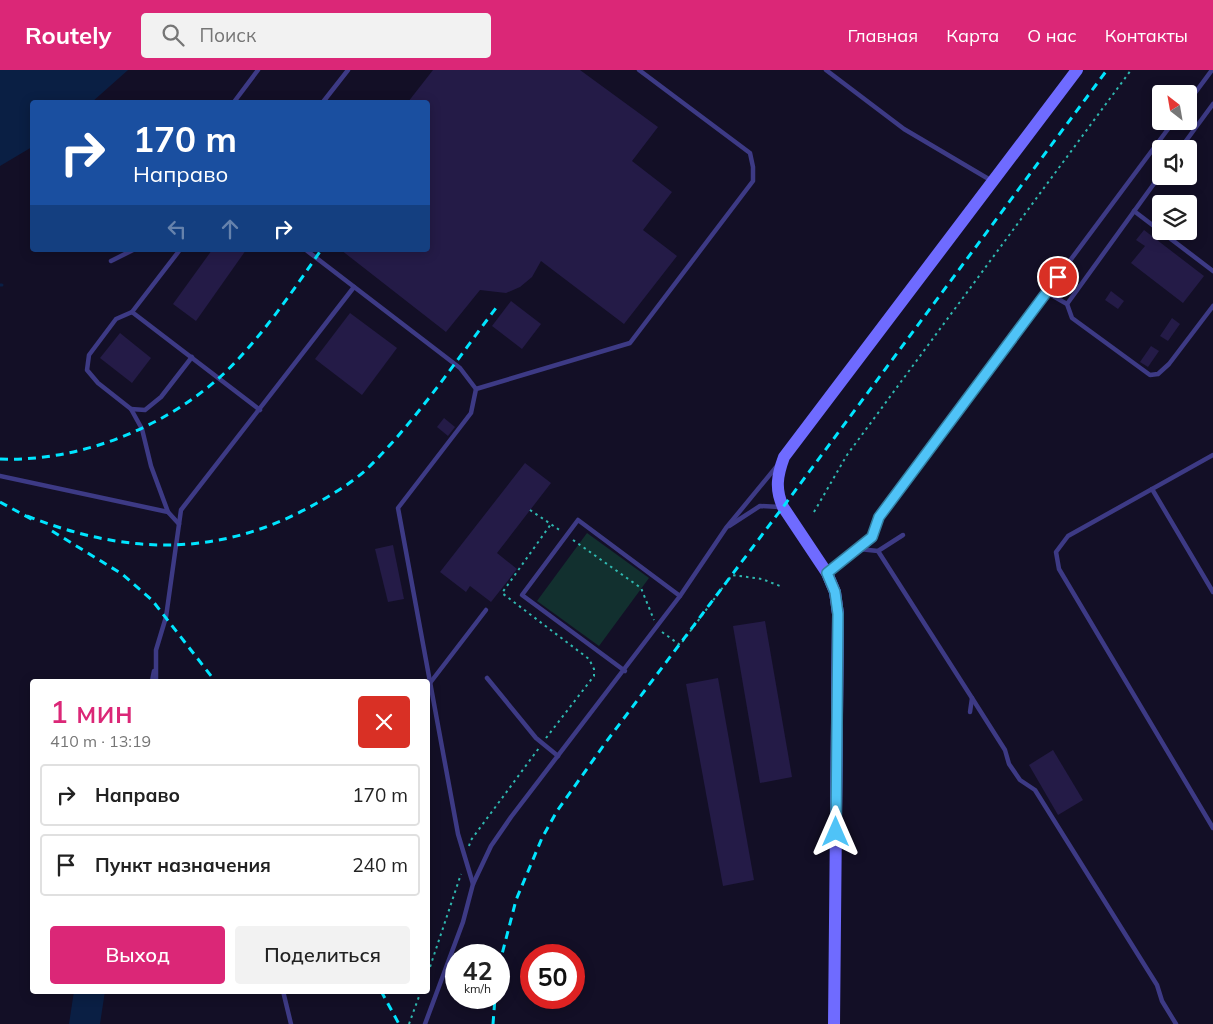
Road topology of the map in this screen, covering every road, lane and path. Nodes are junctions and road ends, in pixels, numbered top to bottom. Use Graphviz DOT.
graph roads {
  1 [pos="258,70"];
  2 [pos="348,70"];
  3 [pos="639,70"];
  4 [pos="826,70"];
  5 [pos="1077,70"];
  6 [pos="1131,70"];
  7 [pos="1212,70"];
  8 [pos="1198,89"];
  9 [pos="236,100"];
  10 [pos="325,100"];
  11 [pos="1213,104"];
  12 [pos="1167,130"];
  13 [pos="1187,140"];
  14 [pos="993,182"];
  15 [pos="1153,185"];
  16 [pos="1134,211"];
  17 [pos="129,252"];
  18 [pos="178,252"];
  19 [pos="309,252"];
  20 [pos="111,261"];
  21 [pos="1213,271"];
  22 [pos="354,287"];
  23 [pos="1046,292"];
  24 [pos="1067,304"];
  25 [pos="1213,306"];
  26 [pos="132,312"];
  27 [pos="192,357"];
  28 [pos="476,389"];
  29 [pos="131,409"];
  30 [pos="260,410"];
  31 [pos="1213,455"];
  32 [pos="784,457"];
  33 [pos="0,476"];
  34 [pos="1152,489"];
  35 [pos="783,507"];
  36 [pos="530,510"];
  37 [pos="168,512"];
  38 [pos="814,512"];
  39 [pos="179,524"];
  40 [pos="551,524"];
  41 [pos="726,528"];
  42 [pos="903,535"];
  43 [pos="567,536"];
  44 [pos="859,549"];
  45 [pos="878,551"];
  46 [pos="827,573"];
  47 [pos="780,586"];
  48 [pos="641,588"];
  49 [pos="1213,592"];
  50 [pos="680,596"];
  51 [pos="486,610"];
  52 [pos="680,644"];
  53 [pos="156,663"];
  54 [pos="625,671"];
  55 [pos="487,678"];
  56 [pos="152,679"];
  57 [pos="156,679"];
  58 [pos="429,679"];
  59 [pos="430,683"];
  60 [pos="972,698"];
  61 [pos="970,712"];
  62 [pos="542,743"];
  63 [pos="558,756"];
  64 [pos="1213,828"];
  65 [pos="466,860"];
  66 [pos="474,884"];
  67 [pos="430,966"];
  68 [pos="284,994"];
  69 [pos="420,994"];
  70 [pos="291,1024"];
  71 [pos="409,1024"];
  72 [pos="425,1024"];
  73 [pos="834,1024"];
  74 [pos="1176,1024"];
  1 -- 9 [label="lane"];
  2 -- 10 [label="lane"];
  3 -- 28 [label="lane"];
  4 -- 14 [label="lane"];
  5 -- 14 [label="main road"];
  6 -- 38 [label="path"];
  7 -- 8 [label="lane"];
  11 -- 13 [label="lane"];
  12 -- 23 [label="lane"];
  14 -- 32 [label="main road"];
  15 -- 16 [label="lane"];
  16 -- 21 [label="lane"];
  16 -- 24 [label="lane"];
  17 -- 20 [label="lane"];
  18 -- 26 [label="lane"];
  19 -- 22 [label="lane"];
  22 -- 28 [label="lane"];
  22 -- 30 [label="lane"];
  23 -- 24 [label="lane"];
  23 -- 44 [label="lane"];
  24 -- 25 [label="lane"];
  26 -- 27 [label="lane"];
  26 -- 29 [label="lane"];
  27 -- 29 [label="lane"];
  27 -- 30 [label="lane"];
  28 -- 58 [label="lane"];
  29 -- 37 [label="lane"];
  30 -- 39 [label="lane"];
  31 -- 34 [label="lane"];
  32 -- 35 [label="main road"];
  32 -- 41 [label="lane"];
  33 -- 37 [label="lane"];
  34 -- 49 [label="lane"];
  34 -- 64 [label="lane"];
  35 -- 41 [label="lane"];
  35 -- 46 [label="main road"];
  36 -- 40 [label="path"];
  37 -- 39 [label="lane"];
  39 -- 53 [label="lane"];
  40 -- 43 [label="path"];
  40 -- 62 [label="path"];
  41 -- 50 [label="lane"];
  42 -- 45 [label="lane"];
  43 -- 48 [label="path"];
  43 -- 50 [label="lane"];
  43 -- 54 [label="lane"];
  44 -- 45 [label="lane"];
  44 -- 46 [label="lane"];
  45 -- 60 [label="lane"];
  46 -- 73 [label="main road"];
  47 -- 52 [label="path"];
  50 -- 54 [label="lane"];
  51 -- 59 [label="lane"];
  53 -- 56 [label="lane"];
  53 -- 57 [label="lane"];
  54 -- 63 [label="lane"];
  55 -- 62 [label="lane"];
  59 -- 65 [label="lane"];
  60 -- 61 [label="lane"];
  60 -- 74 [label="lane"];
  62 -- 63 [label="lane"];
  62 -- 65 [label="path"];
  63 -- 66 [label="lane"];
  65 -- 66 [label="lane"];
  65 -- 67 [label="path"];
  66 -- 72 [label="lane"];
  68 -- 70 [label="lane"];
  69 -- 71 [label="path"];
}
